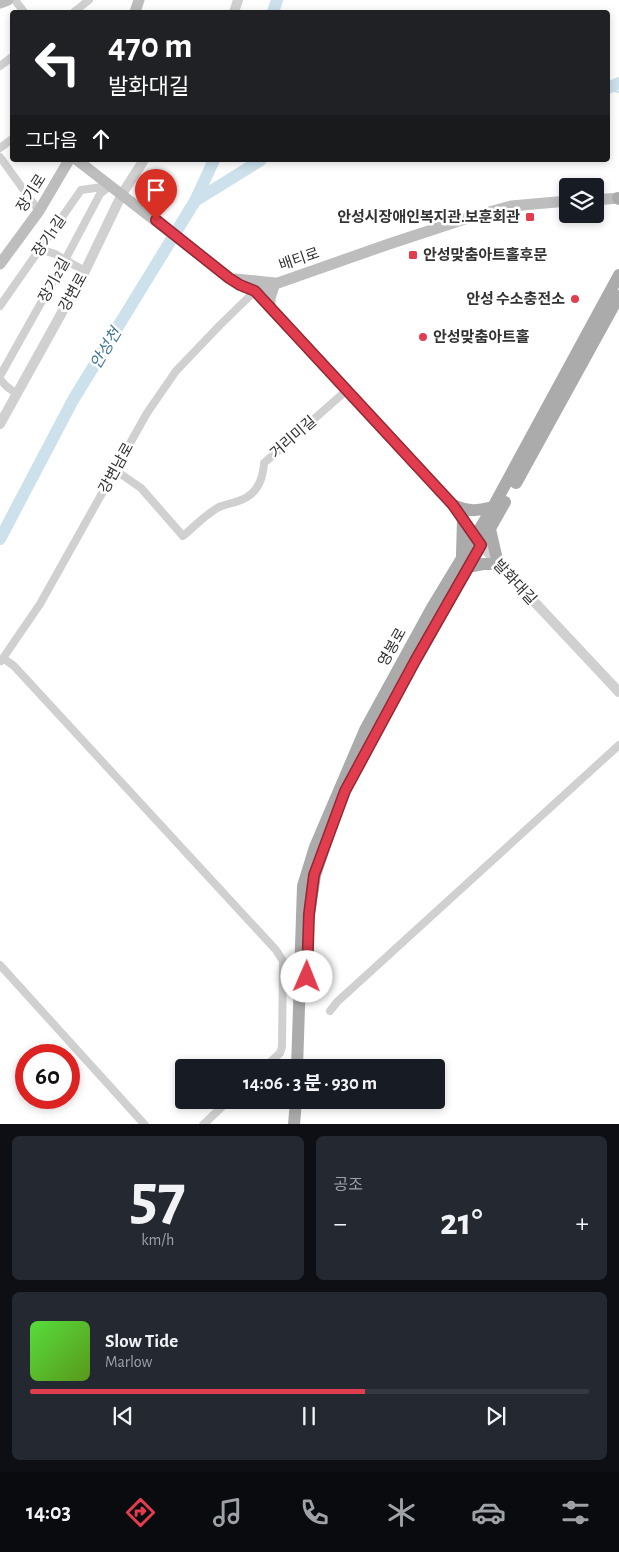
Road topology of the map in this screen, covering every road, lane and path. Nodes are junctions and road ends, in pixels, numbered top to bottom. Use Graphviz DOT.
graph roads {
  1 [pos="8,0"];
  2 [pos="89,0"];
  3 [pos="0,3"];
  4 [pos="76,10"];
  5 [pos="0,157"];
  6 [pos="68,162"];
  7 [pos="80,162"];
  8 [pos="143,162"];
  9 [pos="110,186"];
  10 [pos="124,196"];
  11 [pos="619,199"];
  12 [pos="604,200"];
  13 [pos="559,202"];
  14 [pos="39,211"];
  15 [pos="40,249"];
  16 [pos="66,260"];
  17 [pos="0,264"];
  18 [pos="85,270"];
  19 [pos="619,275"];
  20 [pos="242,282"];
  21 [pos="275,283"];
  22 [pos="255,291"];
  23 [pos="619,296"];
  24 [pos="0,306"];
  25 [pos="270,308"];
  26 [pos="0,378"];
  27 [pos="347,390"];
  28 [pos="17,394"];
  29 [pos="0,424"];
  30 [pos="115,470"];
  31 [pos="453,505"];
  32 [pos="493,507"];
  33 [pos="462,518"];
  34 [pos="490,529"];
  35 [pos="478,541"];
  36 [pos="465,562"];
  37 [pos="498,564"];
  38 [pos="1,660"];
  39 [pos="619,692"];
  40 [pos="619,745"];
  41 [pos="0,965"];
  42 [pos="330,1011"];
  43 [pos="274,1059"];
  44 [pos="297,1059"];
  45 [pos="304,1059"];
  46 [pos="219,1109"];
  47 [pos="295,1109"];
  48 [pos="303,1109"];
  49 [pos="145,1124"];
  50 [pos="203,1124"];
  51 [pos="294,1124"];
  52 [pos="302,1124"];
  1 -- 3 [label="main road"];
  2 -- 4 [label="street"];
  5 -- 14 [label="street"];
  6 -- 14 [label="main road, 장기로"];
  7 -- 9 [label="main road"];
  8 -- 10 [label="street, 강변로"];
  9 -- 10 [label="main road"];
  9 -- 15 [label="street, 장기1길"];
  9 -- 16 [label="street, 장기2길"];
  10 -- 18 [label="street, 강변로"];
  10 -- 20 [label="main road"];
  11 -- 12 [label="main road"];
  13 -- 21 [label="main road, 배티로"];
  14 -- 17 [label="main road, 장기로"];
  15 -- 16 [label="street"];
  15 -- 24 [label="street, 장기1길"];
  16 -- 18 [label="street"];
  16 -- 26 [label="street, 장기2길"];
  18 -- 28 [label="street, 강변로"];
  19 -- 32 [label="main road, 영봉로"];
  20 -- 21 [label="main road"];
  20 -- 22 [label="main road"];
  21 -- 22 [label="main road, 배티로"];
  21 -- 25 [label="main road"];
  22 -- 25 [label="street, 발화대길"];
  22 -- 30 [label="street, 강변남로"];
  23 -- 34 [label="main road, 영봉로"];
  25 -- 27 [label="street, 발화대길"];
  26 -- 28 [label="street"];
  27 -- 30 [label="street, 거리미길"];
  27 -- 31 [label="street, 발화대길"];
  28 -- 29 [label="street, 강변로"];
  30 -- 38 [label="street, 강변남로"];
  31 -- 32 [label="main road"];
  31 -- 33 [label="street, 발화대길"];
  32 -- 35 [label="main road, 영봉로"];
  33 -- 35 [label="street, 발화대길"];
  33 -- 36 [label="main road"];
  34 -- 35 [label="main road, 영봉로"];
  34 -- 37 [label="main road"];
  35 -- 36 [label="main road, 영봉로"];
  35 -- 37 [label="street, 발화대길"];
  36 -- 37 [label="main road"];
  36 -- 44 [label="main road, 영봉로"];
  36 -- 45 [label="main road, 영봉로"];
  37 -- 39 [label="street, 발화대길"];
  38 -- 43 [label="street"];
  40 -- 42 [label="street"];
  41 -- 49 [label="street"];
  46 -- 50 [label="street"];
  47 -- 51 [label="main road"];
  48 -- 52 [label="main road"];
}
